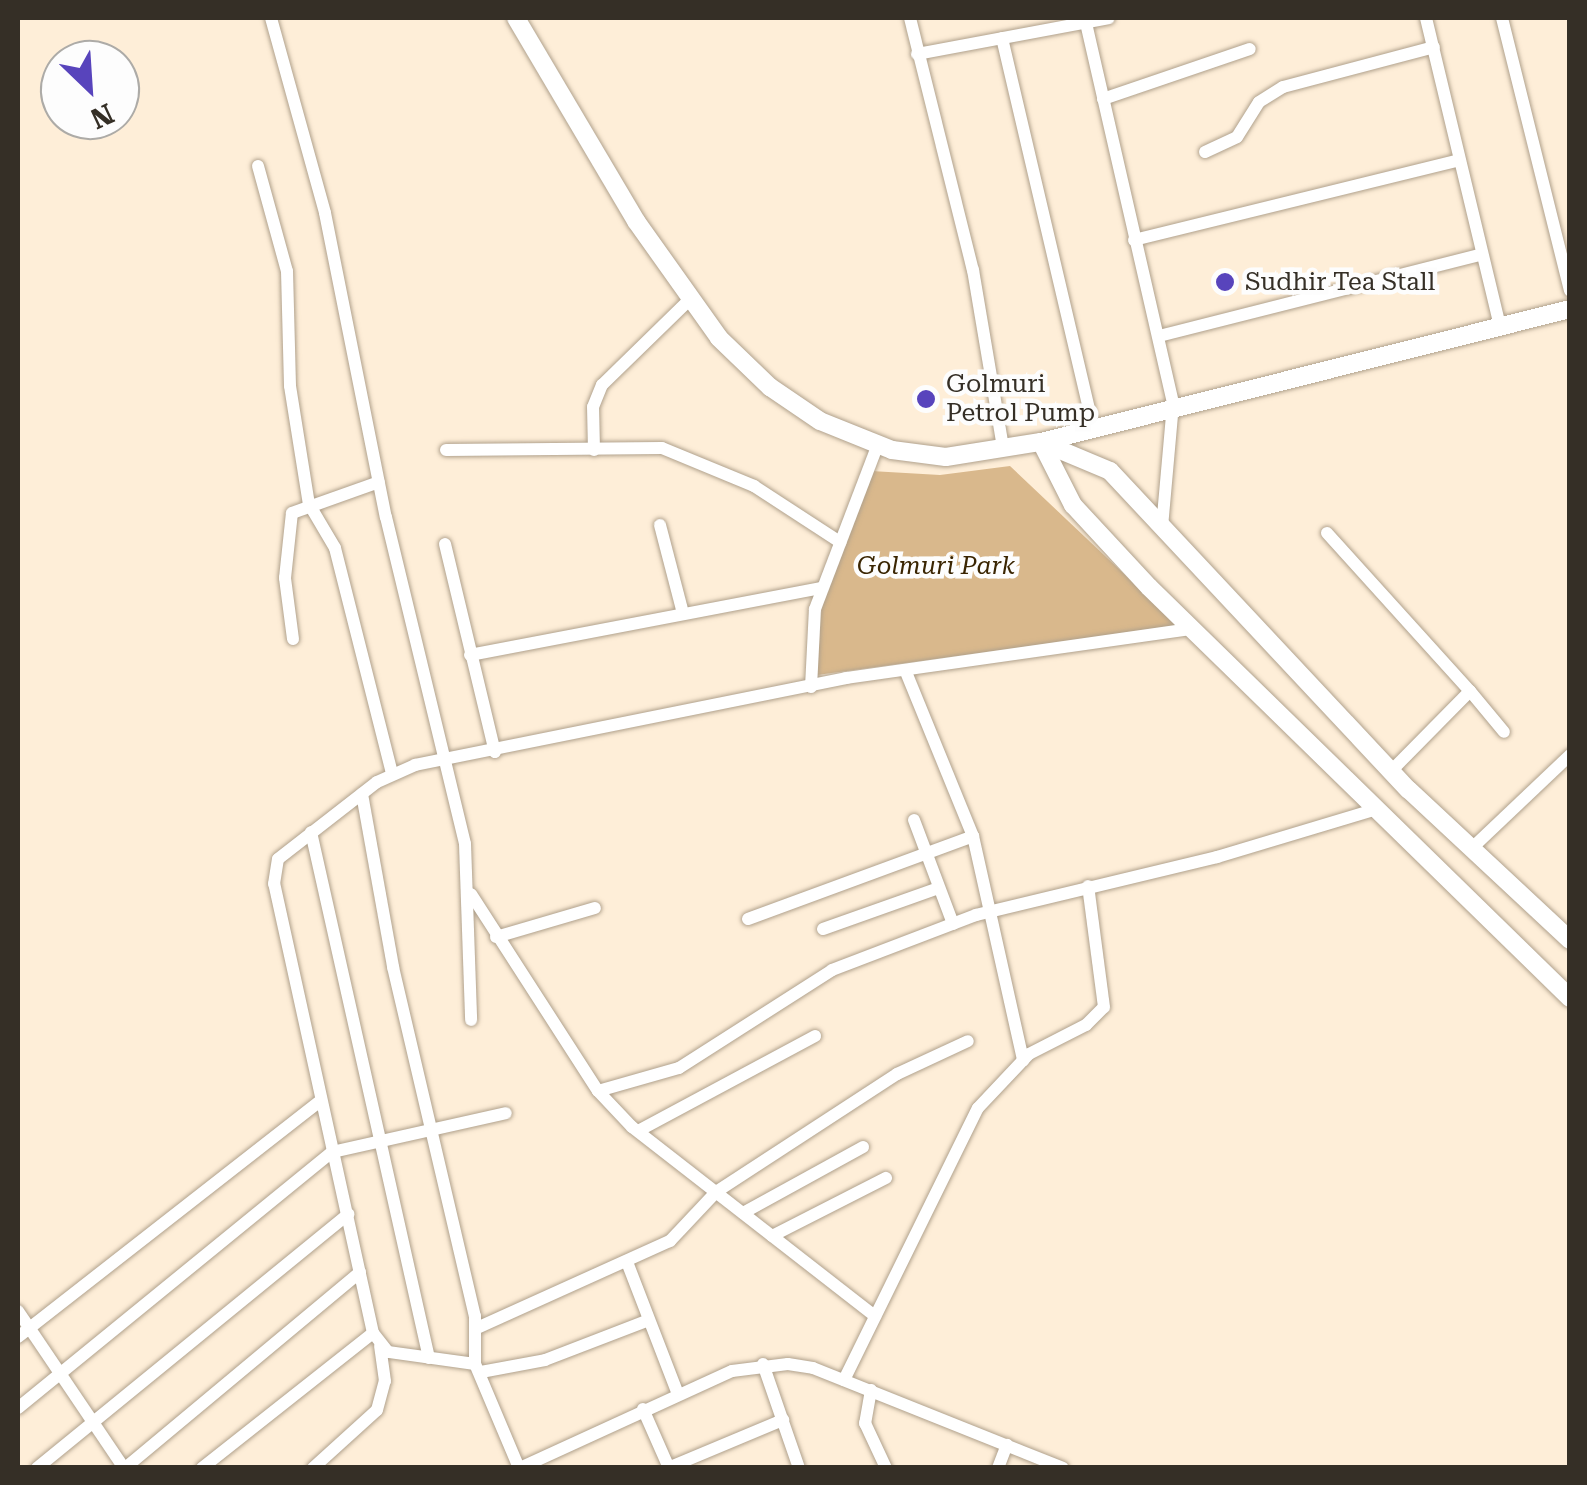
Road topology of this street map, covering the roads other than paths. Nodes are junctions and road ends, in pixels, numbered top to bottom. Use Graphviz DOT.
graph roads {
  1 [pos="271,18"];
  2 [pos="516,18"];
  3 [pos="910,18"];
  4 [pos="1110,18"];
  5 [pos="1426,18"];
  6 [pos="1502,18"];
  7 [pos="1086,23"];
  8 [pos="1002,38"];
  9 [pos="1434,48"];
  10 [pos="1250,49"];
  11 [pos="917,54"];
  12 [pos="1103,99"];
  13 [pos="1204,152"];
  14 [pos="1456,161"];
  15 [pos="258,166"];
  16 [pos="1134,240"];
  17 [pos="1478,256"];
  18 [pos="1570,292"];
  19 [pos="690,298"];
  20 [pos="1570,309"];
  21 [pos="1500,326"];
  22 [pos="1159,336"];
  23 [pos="1173,404"];
  24 [pos="1092,428"];
  25 [pos="1041,442"];
  26 [pos="878,444"];
  27 [pos="1003,448"];
  28 [pos="446,450"];
  29 [pos="594,450"];
  30 [pos="379,482"];
  31 [pos="309,504"];
  32 [pos="660,525"];
  33 [pos="1162,528"];
  34 [pos="1327,532"];
  35 [pos="840,542"];
  36 [pos="445,544"];
  37 [pos="822,588"];
  38 [pos="683,613"];
  39 [pos="1192,629"];
  40 [pos="292,639"];
  41 [pos="470,655"];
  42 [pos="906,672"];
  43 [pos="811,687"];
  44 [pos="1470,692"];
  45 [pos="1504,732"];
  46 [pos="495,752"];
  47 [pos="1570,755"];
  48 [pos="447,761"];
  49 [pos="1390,772"];
  50 [pos="392,773"];
  51 [pos="362,794"];
  52 [pos="1378,809"];
  53 [pos="914,820"];
  54 [pos="311,832"];
  55 [pos="973,836"];
  56 [pos="1472,849"];
  57 [pos="923,850"];
  58 [pos="1088,886"];
  59 [pos="936,889"];
  60 [pos="469,890"];
  61 [pos="596,908"];
  62 [pos="990,910"];
  63 [pos="748,920"];
  64 [pos="953,924"];
  65 [pos="822,929"];
  66 [pos="496,937"];
  67 [pos="1570,940"];
  68 [pos="1570,998"];
  69 [pos="471,1020"];
  70 [pos="816,1036"];
  71 [pos="968,1040"];
  72 [pos="1022,1060"];
  73 [pos="598,1092"];
  74 [pos="320,1100"];
  75 [pos="506,1113"];
  76 [pos="433,1130"];
  77 [pos="638,1131"];
  78 [pos="383,1140"];
  79 [pos="863,1147"];
  80 [pos="332,1152"];
  81 [pos="886,1178"];
  82 [pos="716,1192"];
  83 [pos="743,1213"];
  84 [pos="348,1214"];
  85 [pos="772,1236"];
  86 [pos="627,1262"];
  87 [pos="360,1272"];
  88 [pos="18,1310"];
  89 [pos="875,1316"];
  90 [pos="649,1320"];
  91 [pos="477,1328"];
  92 [pos="23,1332"];
  93 [pos="376,1339"];
  94 [pos="429,1358"];
  95 [pos="763,1364"];
  96 [pos="478,1368"];
  97 [pos="60,1372"];
  98 [pos="844,1380"];
  99 [pos="870,1390"];
  100 [pos="678,1394"];
  101 [pos="18,1408"];
  102 [pos="643,1410"];
  103 [pos="92,1416"];
  104 [pos="782,1420"];
  105 [pos="1007,1445"];
  106 [pos="668,1467"];
  107 [pos="37,1468"];
  108 [pos="124,1468"];
  109 [pos="202,1468"];
  110 [pos="313,1468"];
  111 [pos="520,1468"];
  112 [pos="799,1468"];
  113 [pos="886,1468"];
  114 [pos="998,1468"];
  115 [pos="1063,1468"];
  1 -- 30 [label="street"];
  2 -- 19 [label="street"];
  3 -- 11 [label="street"];
  4 -- 7 [label="street"];
  5 -- 9 [label="street"];
  6 -- 18 [label="street"];
  7 -- 8 [label="street"];
  7 -- 12 [label="street"];
  8 -- 11 [label="street"];
  8 -- 24 [label="street"];
  9 -- 13 [label="street"];
  9 -- 14 [label="street"];
  10 -- 12 [label="street"];
  11 -- 27 [label="street"];
  12 -- 16 [label="street"];
  14 -- 16 [label="street"];
  14 -- 17 [label="street"];
  15 -- 31 [label="street"];
  16 -- 22 [label="street"];
  17 -- 21 [label="street"];
  17 -- 22 [label="street"];
  19 -- 26 [label="street"];
  19 -- 29 [label="street"];
  20 -- 21 [label="street"];
  21 -- 23 [label="street"];
  22 -- 23 [label="street"];
  23 -- 24 [label="street"];
  23 -- 33 [label="street"];
  24 -- 25 [label="street"];
  25 -- 27 [label="street"];
  25 -- 33 [label="street"];
  25 -- 39 [label="street"];
  26 -- 27 [label="street"];
  26 -- 35 [label="street"];
  28 -- 29 [label="street"];
  29 -- 35 [label="street"];
  30 -- 31 [label="street"];
  30 -- 48 [label="street"];
  31 -- 40 [label="street"];
  31 -- 50 [label="street"];
  32 -- 38 [label="street"];
  33 -- 49 [label="street"];
  34 -- 44 [label="street"];
  35 -- 37 [label="street"];
  36 -- 41 [label="street"];
  37 -- 38 [label="street"];
  37 -- 43 [label="street"];
  38 -- 41 [label="street"];
  39 -- 42 [label="street"];
  39 -- 52 [label="street"];
  41 -- 46 [label="street"];
  42 -- 43 [label="street"];
  42 -- 55 [label="street"];
  43 -- 46 [label="street"];
  44 -- 45 [label="street"];
  44 -- 49 [label="street"];
  46 -- 48 [label="street"];
  47 -- 56 [label="street"];
  48 -- 50 [label="street"];
  48 -- 60 [label="street"];
  49 -- 56 [label="street"];
  50 -- 51 [label="street"];
  51 -- 54 [label="street"];
  51 -- 76 [label="street"];
  52 -- 58 [label="street"];
  52 -- 68 [label="street"];
  53 -- 57 [label="street"];
  54 -- 74 [label="street"];
  54 -- 78 [label="street"];
  55 -- 57 [label="street"];
  55 -- 62 [label="street"];
  56 -- 67 [label="street"];
  57 -- 59 [label="street"];
  57 -- 63 [label="street"];
  58 -- 62 [label="street"];
  58 -- 72 [label="street"];
  59 -- 64 [label="street"];
  59 -- 65 [label="street"];
  60 -- 66 [label="street"];
  60 -- 69 [label="street"];
  61 -- 66 [label="street"];
  62 -- 64 [label="street"];
  62 -- 72 [label="street"];
  64 -- 73 [label="street"];
  66 -- 73 [label="street"];
  70 -- 77 [label="street"];
  71 -- 82 [label="street"];
  72 -- 89 [label="street"];
  73 -- 77 [label="street"];
  74 -- 80 [label="street"];
  74 -- 92 [label="street"];
  75 -- 76 [label="street"];
  76 -- 78 [label="street"];
  76 -- 91 [label="street"];
  77 -- 82 [label="street"];
  78 -- 80 [label="street"];
  78 -- 94 [label="street"];
  79 -- 83 [label="street"];
  80 -- 84 [label="street"];
  80 -- 97 [label="street"];
  81 -- 85 [label="street"];
  82 -- 83 [label="street"];
  82 -- 86 [label="street"];
  83 -- 85 [label="street"];
  84 -- 87 [label="street"];
  84 -- 103 [label="street"];
  85 -- 89 [label="street"];
  86 -- 90 [label="street"];
  86 -- 91 [label="street"];
  87 -- 93 [label="street"];
  87 -- 108 [label="street"];
  88 -- 92 [label="street"];
  89 -- 98 [label="street"];
  90 -- 96 [label="street"];
  90 -- 100 [label="street"];
  91 -- 96 [label="street"];
  92 -- 97 [label="street"];
  93 -- 94 [label="street"];
  93 -- 109 [label="street"];
  93 -- 110 [label="street"];
  94 -- 96 [label="street"];
  95 -- 98 [label="street"];
  95 -- 100 [label="street"];
  95 -- 104 [label="street"];
  96 -- 111 [label="street"];
  97 -- 101 [label="street"];
  97 -- 103 [label="street"];
  98 -- 99 [label="street"];
  99 -- 105 [label="street"];
  99 -- 113 [label="street"];
  100 -- 102 [label="street"];
  102 -- 106 [label="street"];
  102 -- 111 [label="street"];
  103 -- 107 [label="street"];
  103 -- 108 [label="street"];
  104 -- 106 [label="street"];
  104 -- 112 [label="street"];
  105 -- 114 [label="street"];
  105 -- 115 [label="street"];
}
